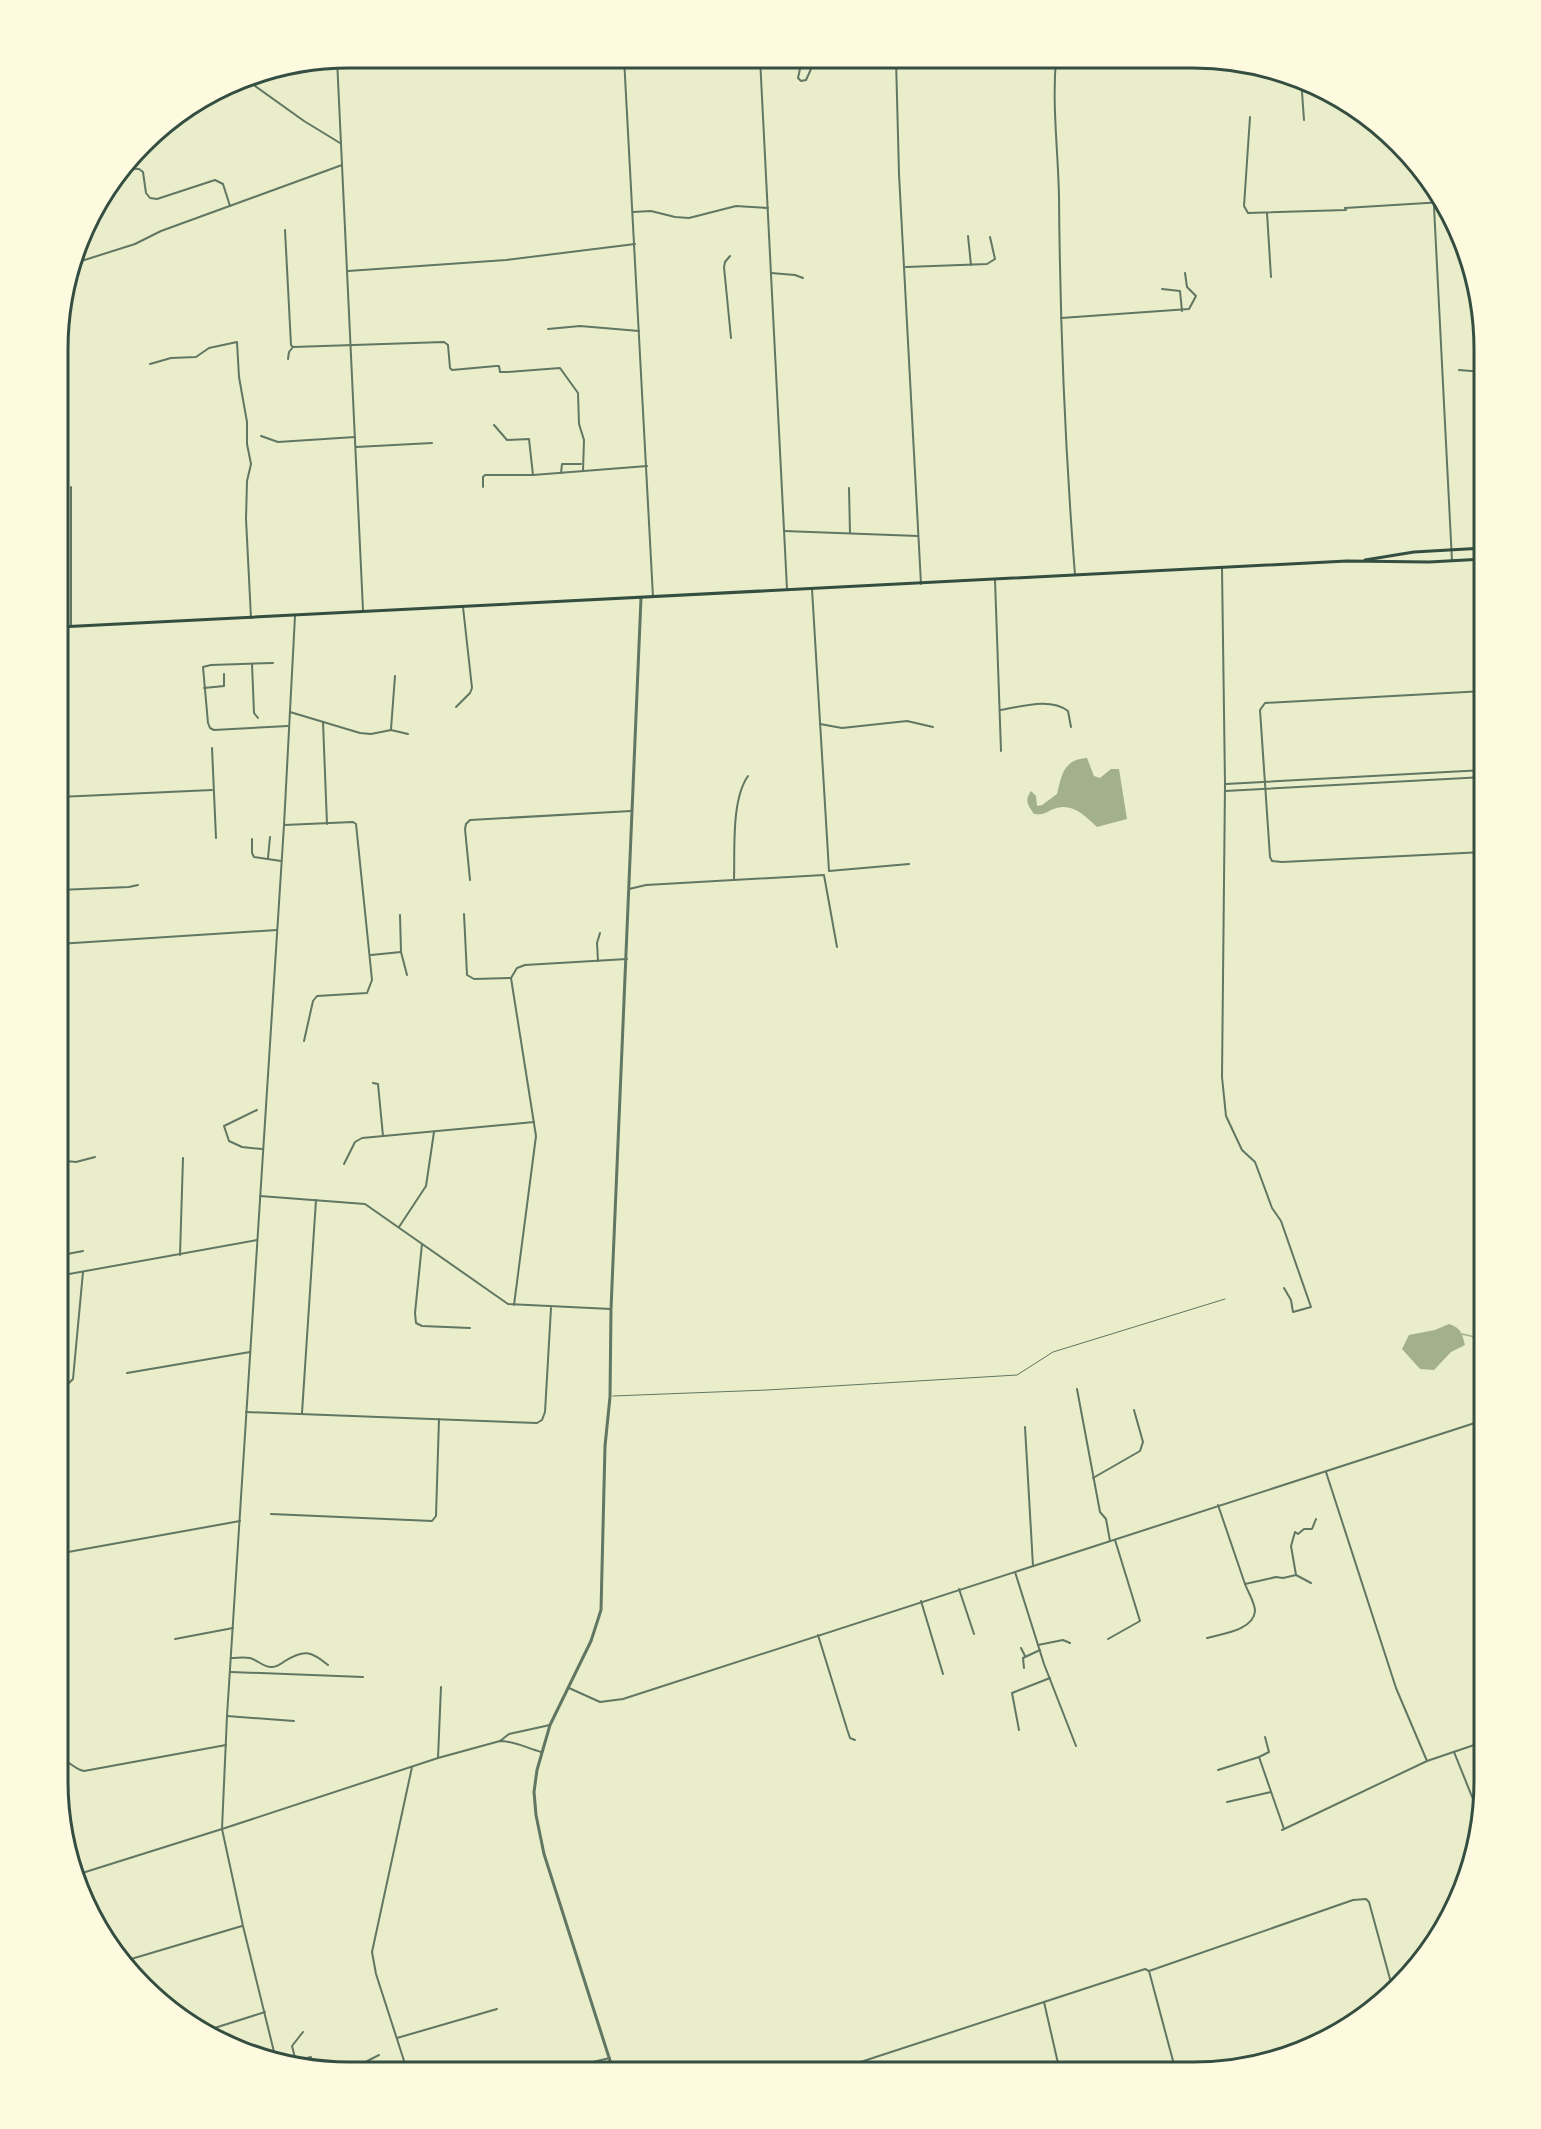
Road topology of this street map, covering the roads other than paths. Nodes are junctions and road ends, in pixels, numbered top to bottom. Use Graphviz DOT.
graph roads {
  1 [pos="337,68"];
  2 [pos="625,68"];
  3 [pos="761,68"];
  4 [pos="800,68"];
  5 [pos="810,68"];
  6 [pos="896,68"];
  7 [pos="1056,68"];
  8 [pos="253,85"];
  9 [pos="1302,90"];
  10 [pos="1250,117"];
  11 [pos="1304,120"];
  12 [pos="340,143"];
  13 [pos="342,165"];
  14 [pos="132,169"];
  15 [pos="1433,203"];
  16 [pos="230,206"];
  17 [pos="1435,207"];
  18 [pos="768,208"];
  19 [pos="633,212"];
  20 [pos="1267,213"];
  21 [pos="285,230"];
  22 [pos="968,236"];
  23 [pos="990,237"];
  24 [pos="635,244"];
  25 [pos="730,256"];
  26 [pos="81,262"];
  27 [pos="971,265"];
  28 [pos="906,267"];
  29 [pos="347,271"];
  30 [pos="771,273"];
  31 [pos="1185,273"];
  32 [pos="1270,277"];
  33 [pos="803,278"];
  34 [pos="1162,289"];
  35 [pos="1182,311"];
  36 [pos="1061,318"];
  37 [pos="548,329"];
  38 [pos="639,331"];
  39 [pos="731,338"];
  40 [pos="350,346"];
  41 [pos="293,347"];
  42 [pos="288,359"];
  43 [pos="150,364"];
  44 [pos="1459,370"];
  45 [pos="1474,371"];
  46 [pos="494,425"];
  47 [pos="261,436"];
  48 [pos="355,437"];
  49 [pos="432,443"];
  50 [pos="356,447"];
  51 [pos="581,464"];
  52 [pos="647,466"];
  53 [pos="583,471"];
  54 [pos="561,473"];
  55 [pos="533,475"];
  56 [pos="71,487"];
  57 [pos="483,487"];
  58 [pos="849,488"];
  59 [pos="784,531"];
  60 [pos="850,533"];
  61 [pos="918,536"];
  62 [pos="1474,548"];
  63 [pos="1451,549"];
  64 [pos="1474,560"];
  65 [pos="1360,561"];
  66 [pos="1452,561"];
  67 [pos="1222,568"];
  68 [pos="1075,575"];
  69 [pos="995,580"];
  70 [pos="921,584"];
  71 [pos="787,589"];
  72 [pos="812,589"];
  73 [pos="653,597"];
  74 [pos="641,598"];
  75 [pos="463,607"];
  76 [pos="363,612"];
  77 [pos="295,616"];
  78 [pos="251,618"];
  79 [pos="68,626"];
  80 [pos="72,626"];
  81 [pos="252,663"];
  82 [pos="273,663"];
  83 [pos="224,674"];
  84 [pos="395,675"];
  85 [pos="204,688"];
  86 [pos="1474,692"];
  87 [pos="456,707"];
  88 [pos="1000,710"];
  89 [pos="290,712"];
  90 [pos="258,718"];
  91 [pos="323,722"];
  92 [pos="820,724"];
  93 [pos="289,726"];
  94 [pos="933,727"];
  95 [pos="1071,727"];
  96 [pos="391,730"];
  97 [pos="408,734"];
  98 [pos="212,748"];
  99 [pos="1001,751"];
  100 [pos="1474,771"];
  101 [pos="748,776"];
  102 [pos="1474,778"];
  103 [pos="1265,782"];
  104 [pos="1225,784"];
  105 [pos="1266,788"];
  106 [pos="212,790"];
  107 [pos="1225,791"];
  108 [pos="68,797"];
  109 [pos="631,811"];
  110 [pos="327,824"];
  111 [pos="284,825"];
  112 [pos="270,837"];
  113 [pos="216,838"];
  114 [pos="252,839"];
  115 [pos="1474,852"];
  116 [pos="268,859"];
  117 [pos="281,861"];
  118 [pos="909,864"];
  119 [pos="470,880"];
  120 [pos="734,880"];
  121 [pos="138,885"];
  122 [pos="68,888"];
  123 [pos="629,889"];
  124 [pos="464,914"];
  125 [pos="400,915"];
  126 [pos="276,930"];
  127 [pos="600,933"];
  128 [pos="68,943"];
  129 [pos="837,947"];
  130 [pos="401,952"];
  131 [pos="370,955"];
  132 [pos="627,959"];
  133 [pos="598,961"];
  134 [pos="407,975"];
  135 [pos="511,978"];
  136 [pos="304,1041"];
  137 [pos="373,1083"];
  138 [pos="257,1110"];
  139 [pos="534,1122"];
  140 [pos="434,1132"];
  141 [pos="383,1136"];
  142 [pos="262,1149"];
  143 [pos="95,1157"];
  144 [pos="183,1158"];
  145 [pos="68,1162"];
  146 [pos="344,1164"];
  147 [pos="260,1196"];
  148 [pos="316,1200"];
  149 [pos="399,1227"];
  150 [pos="257,1240"];
  151 [pos="422,1244"];
  152 [pos="83,1251"];
  153 [pos="68,1254"];
  154 [pos="180,1255"];
  155 [pos="83,1272"];
  156 [pos="68,1274"];
  157 [pos="1284,1288"];
  158 [pos="1225,1299"];
  159 [pos="513,1305"];
  160 [pos="551,1308"];
  161 [pos="611,1310"];
  162 [pos="470,1328"];
  163 [pos="250,1352"];
  164 [pos="127,1373"];
  165 [pos="68,1384"];
  166 [pos="1077,1389"];
  167 [pos="610,1396"];
  168 [pos="1134,1410"];
  169 [pos="246,1412"];
  170 [pos="302,1413"];
  171 [pos="439,1419"];
  172 [pos="1474,1423"];
  173 [pos="1026,1427"];
  174 [pos="1326,1471"];
  175 [pos="1093,1478"];
  176 [pos="1218,1505"];
  177 [pos="271,1514"];
  178 [pos="1316,1519"];
  179 [pos="240,1521"];
  180 [pos="1115,1540"];
  181 [pos="1110,1541"];
  182 [pos="68,1552"];
  183 [pos="1033,1566"];
  184 [pos="1015,1572"];
  185 [pos="1296,1575"];
  186 [pos="1311,1583"];
  187 [pos="1245,1584"];
  188 [pos="959,1590"];
  189 [pos="921,1602"];
  190 [pos="233,1628"];
  191 [pos="974,1634"];
  192 [pos="818,1635"];
  193 [pos="1207,1638"];
  194 [pos="175,1639"];
  195 [pos="1108,1639"];
  196 [pos="1070,1643"];
  197 [pos="1038,1645"];
  198 [pos="1021,1648"];
  199 [pos="1040,1650"];
  200 [pos="1025,1656"];
  201 [pos="231,1658"];
  202 [pos="328,1665"];
  203 [pos="1024,1668"];
  204 [pos="230,1672"];
  205 [pos="944,1674"];
  206 [pos="363,1677"];
  207 [pos="1050,1678"];
  208 [pos="441,1687"];
  209 [pos="568,1688"];
  210 [pos="227,1716"];
  211 [pos="294,1721"];
  212 [pos="550,1725"];
  213 [pos="1019,1730"];
  214 [pos="1265,1737"];
  215 [pos="855,1740"];
  216 [pos="500,1741"];
  217 [pos="226,1745"];
  218 [pos="1474,1745"];
  219 [pos="1076,1746"];
  220 [pos="541,1752"];
  221 [pos="1454,1752"];
  222 [pos="1259,1757"];
  223 [pos="438,1758"];
  224 [pos="1427,1761"];
  225 [pos="68,1762"];
  226 [pos="412,1767"];
  227 [pos="1218,1770"];
  228 [pos="1271,1792"];
  229 [pos="1473,1799"];
  230 [pos="1227,1802"];
  231 [pos="222,1829"];
  232 [pos="83,1873"];
  233 [pos="243,1926"];
  234 [pos="132,1959"];
  235 [pos="1149,1971"];
  236 [pos="1390,1980"];
  237 [pos="1044,2002"];
  238 [pos="497,2009"];
  239 [pos="265,2012"];
  240 [pos="215,2028"];
  241 [pos="303,2032"];
  242 [pos="397,2038"];
  243 [pos="274,2051"];
  244 [pos="379,2055"];
  245 [pos="295,2056"];
  246 [pos="609,2058"];
  247 [pos="365,2062"];
  248 [pos="404,2062"];
  249 [pos="592,2062"];
  250 [pos="611,2062"];
  251 [pos="861,2062"];
  252 [pos="1058,2062"];
  253 [pos="1173,2062"];
  1 -- 12 [label="street"];
  2 -- 19 [label="street"];
  3 -- 18 [label="street"];
  4 -- 5 [label="street"];
  6 -- 28 [label="street"];
  7 -- 36 [label="street"];
  8 -- 12 [label="street"];
  9 -- 11 [label="street"];
  10 -- 20 [label="street"];
  12 -- 13 [label="street"];
  13 -- 16 [label="street"];
  13 -- 29 [label="street"];
  14 -- 16 [label="street"];
  15 -- 20 [label="street"];
  16 -- 26 [label="street"];
  17 -- 63 [label="street"];
  18 -- 19 [label="street"];
  18 -- 30 [label="street"];
  19 -- 24 [label="street"];
  20 -- 32 [label="street"];
  21 -- 41 [label="street"];
  22 -- 27 [label="street"];
  23 -- 27 [label="street"];
  24 -- 29 [label="street"];
  24 -- 38 [label="street"];
  25 -- 39 [label="street"];
  27 -- 28 [label="street"];
  28 -- 61 [label="street"];
  29 -- 40 [label="street"];
  30 -- 33 [label="street"];
  30 -- 59 [label="street"];
  31 -- 35 [label="street"];
  34 -- 35 [label="street"];
  35 -- 36 [label="street"];
  36 -- 68 [label="street"];
  37 -- 38 [label="street"];
  38 -- 52 [label="street"];
  40 -- 41 [label="street"];
  40 -- 48 [label="street"];
  40 -- 53 [label="street"];
  41 -- 42 [label="street"];
  43 -- 78 [label="street"];
  44 -- 45 [label="street"];
  46 -- 55 [label="street"];
  47 -- 48 [label="street"];
  48 -- 50 [label="street"];
  49 -- 50 [label="street"];
  50 -- 76 [label="street"];
  51 -- 54 [label="street"];
  52 -- 53 [label="street"];
  52 -- 73 [label="street"];
  53 -- 54 [label="street"];
  54 -- 55 [label="street"];
  55 -- 57 [label="street"];
  56 -- 80 [label="street"];
  58 -- 60 [label="street"];
  59 -- 60 [label="street"];
  59 -- 71 [label="street"];
  60 -- 61 [label="street"];
  61 -- 70 [label="street"];
  62 -- 63 [label="main road"];
  63 -- 65 [label="main road"];
  63 -- 66 [label="street"];
  64 -- 66 [label="main road"];
  65 -- 66 [label="main road"];
  65 -- 67 [label="main road"];
  67 -- 68 [label="main road"];
  67 -- 104 [label="street"];
  68 -- 69 [label="main road"];
  69 -- 70 [label="main road"];
  69 -- 88 [label="street"];
  70 -- 72 [label="main road"];
  71 -- 72 [label="main road"];
  71 -- 73 [label="main road"];
  72 -- 92 [label="street"];
  73 -- 74 [label="main road"];
  74 -- 75 [label="main road"];
  74 -- 109 [label="street"];
  75 -- 76 [label="main road"];
  75 -- 87 [label="street"];
  76 -- 77 [label="main road"];
  77 -- 78 [label="main road"];
  77 -- 89 [label="street"];
  78 -- 80 [label="main road"];
  79 -- 80 [label="main road"];
  81 -- 82 [label="street"];
  81 -- 85 [label="street"];
  81 -- 90 [label="street"];
  83 -- 85 [label="street"];
  84 -- 96 [label="street"];
  85 -- 93 [label="street"];
  86 -- 103 [label="street"];
  88 -- 95 [label="street"];
  88 -- 99 [label="street"];
  89 -- 91 [label="street"];
  89 -- 93 [label="street"];
  91 -- 96 [label="street"];
  91 -- 110 [label="street"];
  92 -- 94 [label="street"];
  92 -- 118 [label="street"];
  93 -- 111 [label="street"];
  96 -- 97 [label="street"];
  98 -- 106 [label="street"];
  100 -- 103 [label="street"];
  101 -- 120 [label="street"];
  102 -- 105 [label="street"];
  103 -- 104 [label="street"];
  103 -- 105 [label="street"];
  104 -- 107 [label="street"];
  105 -- 107 [label="street"];
  105 -- 115 [label="street"];
  106 -- 108 [label="street"];
  106 -- 113 [label="street"];
  107 -- 157 [label="street"];
  109 -- 119 [label="street"];
  109 -- 123 [label="street"];
  110 -- 111 [label="street"];
  110 -- 131 [label="street"];
  111 -- 117 [label="street"];
  112 -- 116 [label="street"];
  114 -- 116 [label="street"];
  116 -- 117 [label="street"];
  117 -- 126 [label="street"];
  120 -- 123 [label="street"];
  120 -- 129 [label="street"];
  121 -- 122 [label="street"];
  123 -- 132 [label="street"];
  124 -- 135 [label="street"];
  125 -- 130 [label="street"];
  126 -- 128 [label="street"];
  126 -- 142 [label="street"];
  127 -- 133 [label="street"];
  130 -- 131 [label="street"];
  130 -- 134 [label="street"];
  131 -- 136 [label="street"];
  132 -- 133 [label="street"];
  132 -- 161 [label="street"];
  133 -- 135 [label="street"];
  135 -- 139 [label="street"];
  137 -- 141 [label="street"];
  138 -- 142 [label="street"];
  139 -- 140 [label="street"];
  139 -- 159 [label="street"];
  140 -- 141 [label="street"];
  140 -- 149 [label="street"];
  141 -- 146 [label="street"];
  142 -- 147 [label="street"];
  143 -- 145 [label="street"];
  144 -- 154 [label="street"];
  147 -- 148 [label="street"];
  147 -- 150 [label="street"];
  148 -- 149 [label="street"];
  148 -- 170 [label="street"];
  149 -- 151 [label="street"];
  150 -- 154 [label="street"];
  150 -- 163 [label="street"];
  151 -- 159 [label="street"];
  151 -- 162 [label="street"];
  152 -- 153 [label="street"];
  154 -- 155 [label="street"];
  155 -- 156 [label="street"];
  155 -- 165 [label="street"];
  158 -- 167 [label="lane"];
  159 -- 160 [label="street"];
  160 -- 161 [label="street"];
  160 -- 171 [label="street"];
  161 -- 167 [label="street"];
  163 -- 164 [label="street"];
  163 -- 169 [label="street"];
  166 -- 175 [label="street"];
  167 -- 209 [label="street"];
  168 -- 175 [label="street"];
  169 -- 170 [label="street"];
  169 -- 179 [label="street"];
  170 -- 171 [label="street"];
  171 -- 177 [label="street"];
  172 -- 174 [label="street"];
  173 -- 183 [label="street"];
  174 -- 176 [label="street"];
  174 -- 224 [label="street"];
  175 -- 181 [label="street"];
  176 -- 180 [label="street"];
  176 -- 187 [label="street"];
  178 -- 185 [label="street"];
  179 -- 182 [label="street"];
  179 -- 190 [label="street"];
  180 -- 181 [label="street"];
  180 -- 195 [label="street"];
  181 -- 183 [label="street"];
  183 -- 184 [label="street"];
  184 -- 188 [label="street"];
  184 -- 197 [label="street"];
  185 -- 186 [label="street"];
  185 -- 187 [label="street"];
  187 -- 193 [label="street"];
  188 -- 189 [label="street"];
  188 -- 191 [label="street"];
  189 -- 192 [label="street"];
  189 -- 205 [label="street"];
  190 -- 194 [label="street"];
  190 -- 201 [label="street"];
  192 -- 209 [label="street"];
  192 -- 215 [label="street"];
  196 -- 197 [label="street"];
  197 -- 199 [label="street"];
  198 -- 200 [label="street"];
  199 -- 200 [label="street"];
  199 -- 207 [label="street"];
  200 -- 203 [label="street"];
  201 -- 202 [label="street"];
  201 -- 204 [label="street"];
  204 -- 206 [label="street"];
  204 -- 210 [label="street"];
  207 -- 213 [label="street"];
  207 -- 219 [label="street"];
  208 -- 223 [label="street"];
  209 -- 212 [label="street"];
  210 -- 211 [label="street"];
  210 -- 217 [label="street"];
  212 -- 216 [label="street"];
  212 -- 220 [label="street"];
  214 -- 222 [label="street"];
  216 -- 220 [label="street"];
  216 -- 223 [label="street"];
  217 -- 225 [label="street"];
  217 -- 231 [label="street"];
  218 -- 221 [label="street"];
  220 -- 246 [label="street"];
  221 -- 224 [label="street"];
  221 -- 229 [label="street"];
  222 -- 227 [label="street"];
  222 -- 228 [label="street"];
  223 -- 226 [label="street"];
  224 -- 228 [label="street"];
  226 -- 231 [label="street"];
  226 -- 242 [label="street"];
  228 -- 230 [label="street"];
  231 -- 232 [label="street"];
  231 -- 233 [label="street"];
  233 -- 234 [label="street"];
  233 -- 239 [label="street"];
  235 -- 236 [label="street"];
  235 -- 237 [label="street"];
  235 -- 253 [label="street"];
  237 -- 251 [label="street"];
  237 -- 252 [label="street"];
  238 -- 242 [label="street"];
  239 -- 240 [label="street"];
  239 -- 243 [label="street"];
  241 -- 245 [label="street"];
  242 -- 248 [label="street"];
  244 -- 247 [label="street"];
  246 -- 249 [label="street"];
  246 -- 250 [label="street"];
}
